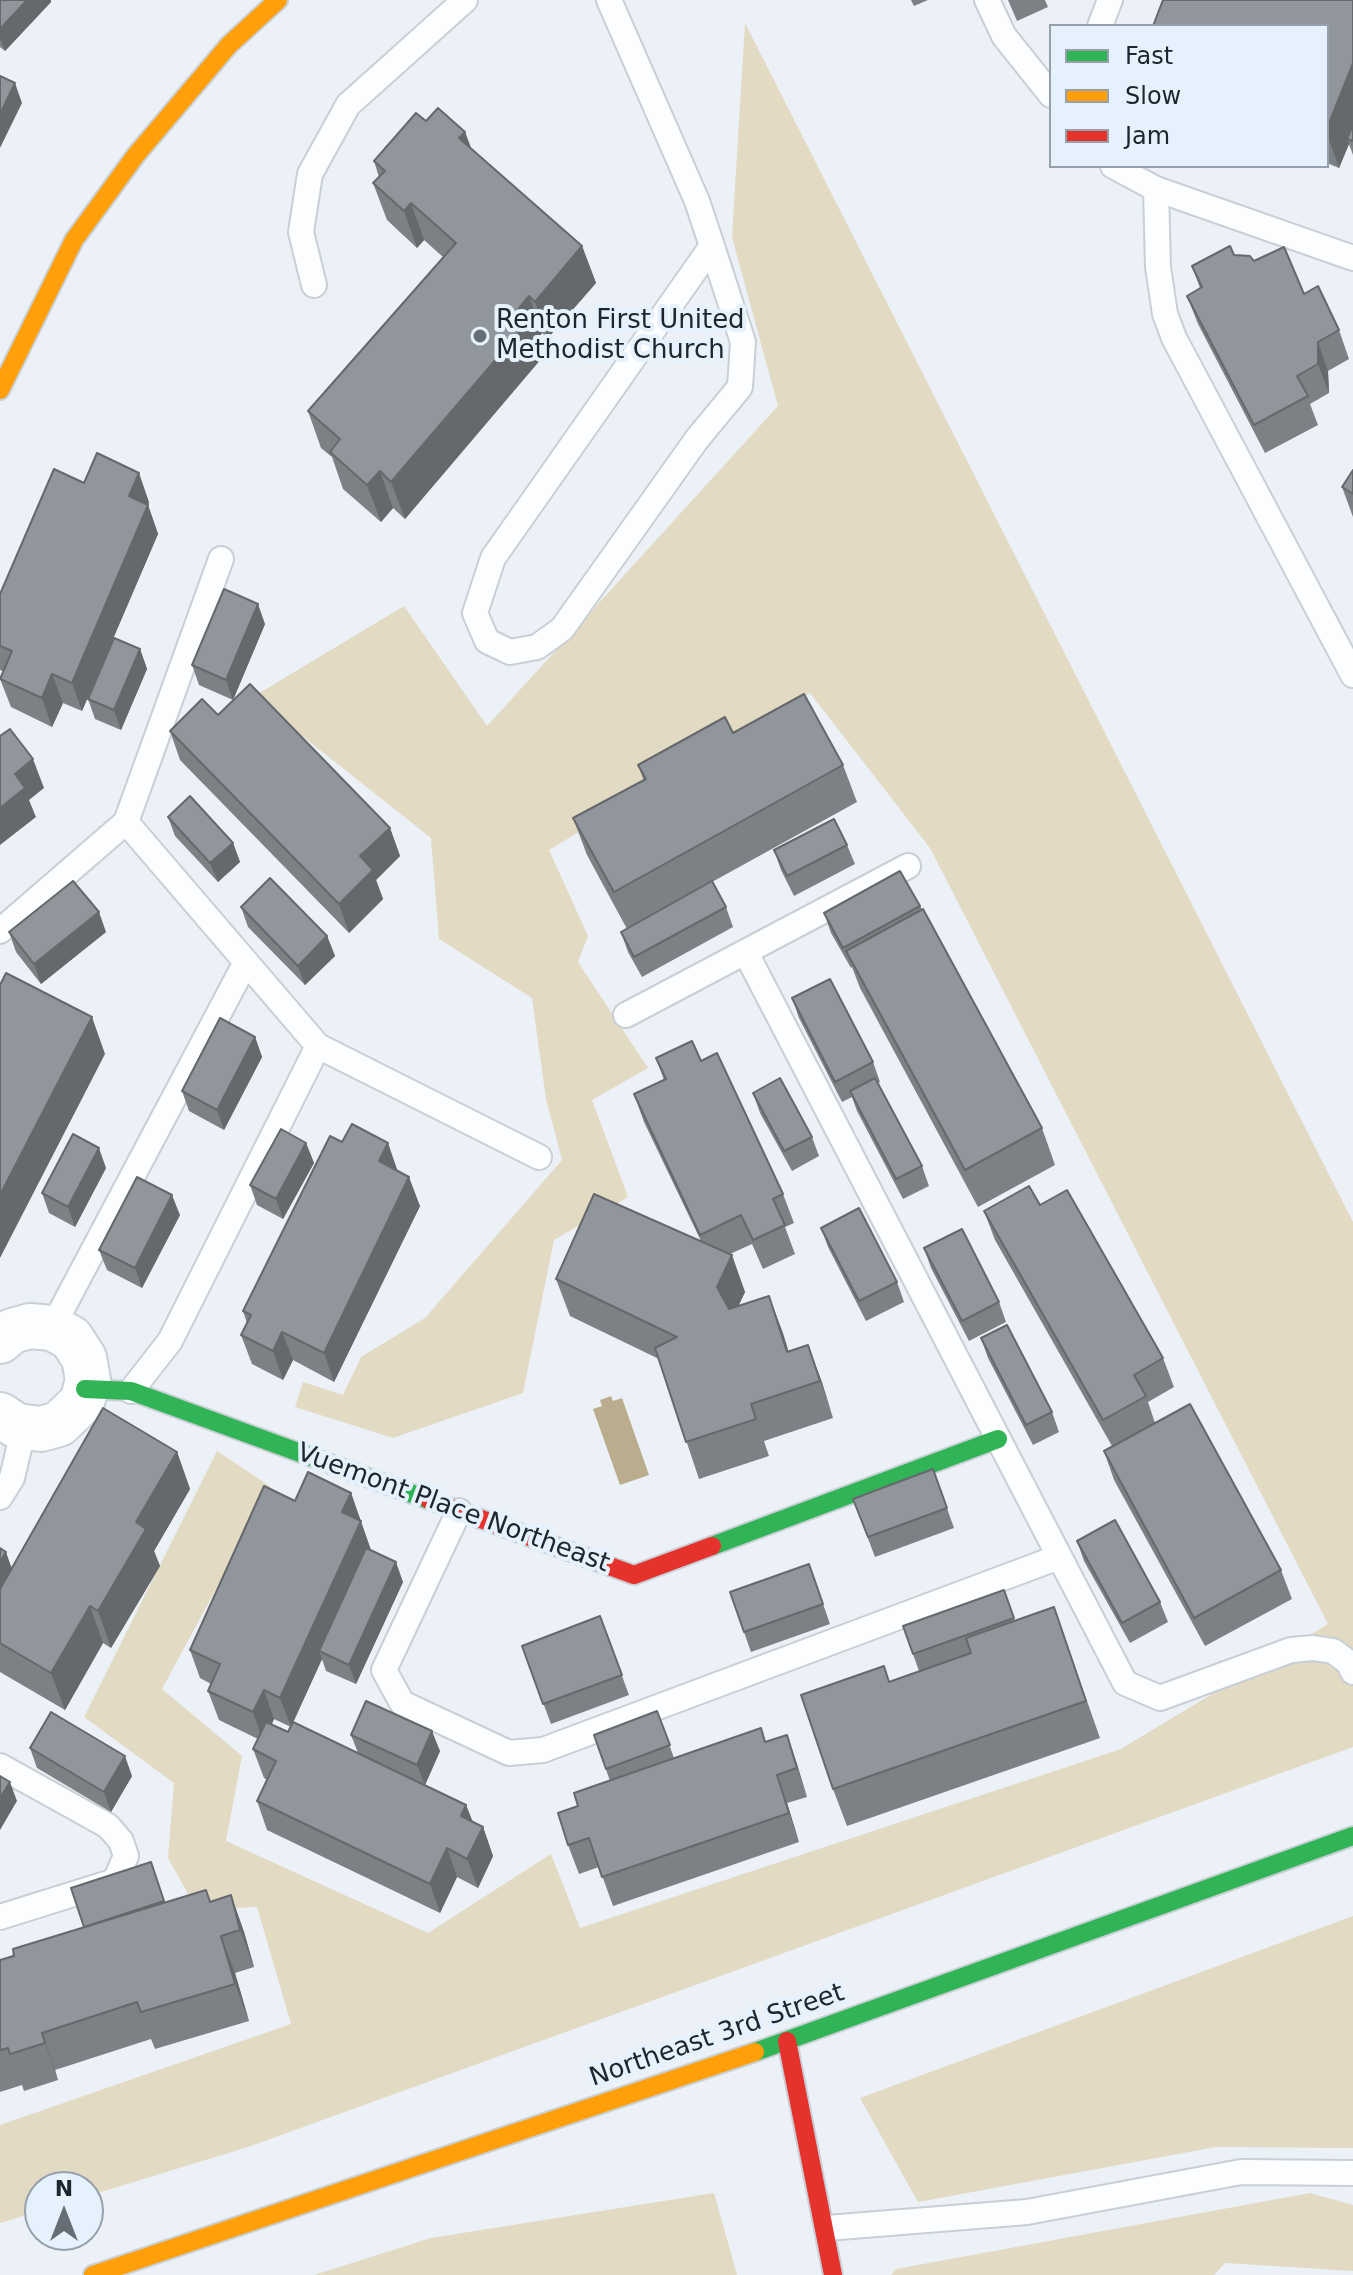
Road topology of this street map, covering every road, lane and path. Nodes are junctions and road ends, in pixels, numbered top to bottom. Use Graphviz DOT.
graph roads {
  1 [pos="278,0"];
  2 [pos="465,0"];
  3 [pos="609,0"];
  4 [pos="987,0"];
  5 [pos="1110,0"];
  6 [pos="1101,24"];
  7 [pos="1049,92"];
  8 [pos="1117,168"];
  9 [pos="1156,189"];
  10 [pos="712,246"];
  11 [pos="1353,258"];
  12 [pos="314,285"];
  13 [pos="0,390"];
  14 [pos="221,559"];
  15 [pos="1353,675"];
  16 [pos="126,822"];
  17 [pos="908,866"];
  18 [pos="0,931"];
  19 [pos="746,953"];
  20 [pos="246,962"];
  21 [pos="626,1015"];
  22 [pos="318,1046"];
  23 [pos="539,1157"];
  24 [pos="52,1328"];
  25 [pos="0,1340"];
  26 [pos="85,1389"];
  27 [pos="131,1391"];
  28 [pos="12,1421"];
  29 [pos="998,1439"];
  30 [pos="0,1497"];
  31 [pos="459,1511"];
  32 [pos="1059,1557"];
  33 [pos="1353,1672"];
  34 [pos="0,1766"];
  35 [pos="1353,1836"];
  36 [pos="0,1917"];
  37 [pos="787,2041"];
  38 [pos="1353,2173"];
  39 [pos="827,2228"];
  40 [pos="93,2275"];
  41 [pos="833,2275"];
  1 -- 13 [label="street"];
  2 -- 12 [label="lane"];
  3 -- 10 [label="lane"];
  4 -- 7 [label="lane"];
  5 -- 6 [label="lane"];
  8 -- 9 [label="lane"];
  9 -- 11 [label="lane"];
  9 -- 15 [label="lane"];
  10 -- 10 [label="lane"];
  14 -- 16 [label="lane"];
  16 -- 18 [label="lane"];
  16 -- 20 [label="lane"];
  17 -- 19 [label="lane"];
  19 -- 21 [label="lane"];
  19 -- 29 [label="lane"];
  20 -- 22 [label="lane"];
  20 -- 24 [label="lane"];
  22 -- 23 [label="lane"];
  22 -- 27 [label="lane"];
  24 -- 25 [label="street"];
  24 -- 26 [label="street"];
  26 -- 27 [label="street, Vuemont Place Northeast"];
  26 -- 28 [label="street"];
  27 -- 31 [label="street, Vuemont Place Northeast"];
  28 -- 30 [label="lane"];
  29 -- 31 [label="street, Vuemont Place Northeast"];
  29 -- 32 [label="lane"];
  31 -- 32 [label="lane"];
  32 -- 33 [label="lane"];
  34 -- 36 [label="lane"];
  35 -- 37 [label="street, Northeast 3rd Street"];
  37 -- 39 [label="street"];
  37 -- 40 [label="street, Northeast 3rd Street"];
  38 -- 39 [label="lane"];
  39 -- 41 [label="street"];
}
